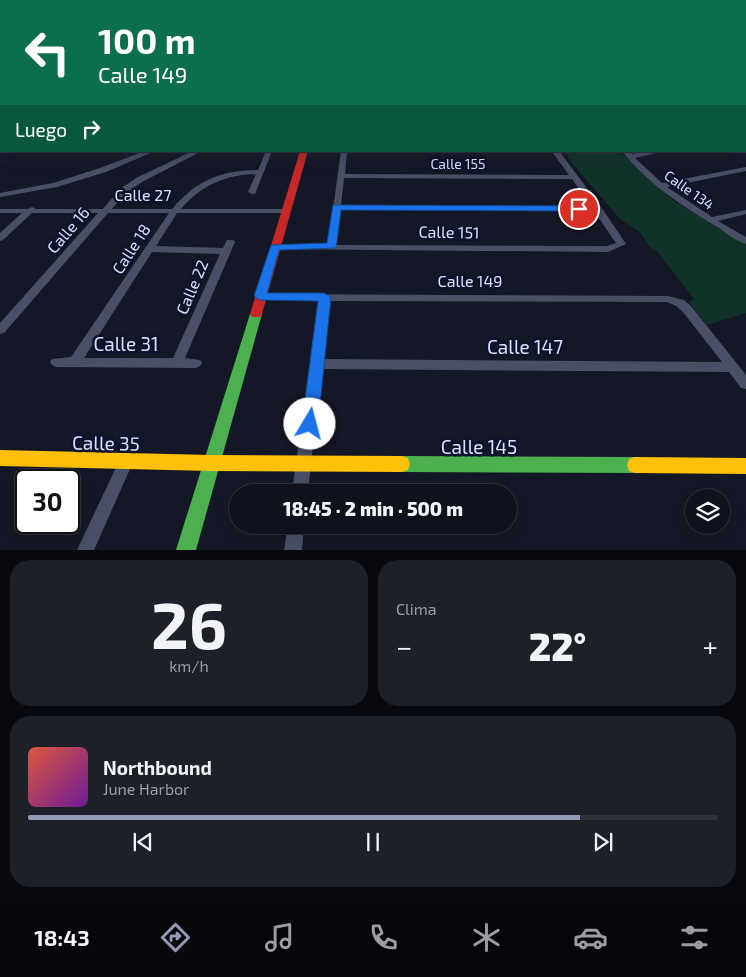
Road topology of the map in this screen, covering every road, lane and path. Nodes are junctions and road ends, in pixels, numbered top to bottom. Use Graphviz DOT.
graph roads {
  1 [pos="149,152"];
  2 [pos="197,152"];
  3 [pos="269,152"];
  4 [pos="305,152"];
  5 [pos="344,152"];
  6 [pos="556,152"];
  7 [pos="650,152"];
  8 [pos="627,154"];
  9 [pos="746,169"];
  10 [pos="260,172"];
  11 [pos="341,176"];
  12 [pos="574,177"];
  13 [pos="660,186"];
  14 [pos="252,192"];
  15 [pos="0,195"];
  16 [pos="337,207"];
  17 [pos="32,209"];
  18 [pos="598,209"];
  19 [pos="106,210"];
  20 [pos="175,210"];
  21 [pos="0,211"];
  22 [pos="286,211"];
  23 [pos="746,212"];
  24 [pos="710,220"];
  25 [pos="0,238"];
  26 [pos="746,241"];
  27 [pos="332,246"];
  28 [pos="274,247"];
  29 [pos="149,249"];
  30 [pos="260,296"];
  31 [pos="324,297"];
  32 [pos="0,330"];
  33 [pos="56,362"];
  34 [pos="75,362"];
  35 [pos="177,363"];
  36 [pos="196,363"];
  37 [pos="318,364"];
  38 [pos="732,366"];
  39 [pos="746,384"];
  40 [pos="0,458"];
  41 [pos="127,460"];
  42 [pos="211,463"];
  43 [pos="304,463"];
  44 [pos="746,466"];
  45 [pos="301,484"];
  46 [pos="295,534"];
  47 [pos="85,550"];
  48 [pos="186,550"];
  49 [pos="292,550"];
  1 -- 15 [label="street"];
  2 -- 19 [label="street, Calle 16"];
  3 -- 10 [label="street"];
  4 -- 22 [label="street"];
  5 -- 11 [label="street"];
  6 -- 12 [label="street"];
  7 -- 8 [label="street"];
  8 -- 13 [label="street, Calle 134"];
  9 -- 13 [label="street"];
  10 -- 14 [label="street"];
  10 -- 20 [label="street, Calle 18"];
  11 -- 12 [label="street, Calle 155"];
  11 -- 16 [label="street"];
  12 -- 18 [label="street"];
  13 -- 24 [label="street, Calle 134"];
  16 -- 18 [label="street"];
  16 -- 27 [label="street"];
  17 -- 19 [label="street, Calle 27"];
  17 -- 21 [label="street, Calle 27"];
  17 -- 25 [label="street"];
  18 -- 27 [label="street, Calle 151"];
  19 -- 20 [label="street, Calle 27"];
  19 -- 32 [label="street, Calle 16"];
  20 -- 22 [label="street, Calle 27"];
  20 -- 29 [label="street, Calle 18"];
  22 -- 28 [label="street"];
  23 -- 24 [label="street"];
  24 -- 26 [label="street, Calle 134"];
  27 -- 28 [label="street, Calle 151"];
  28 -- 30 [label="street"];
  29 -- 34 [label="street, Calle 18"];
  29 -- 35 [label="street, Calle 22"];
  30 -- 31 [label="street, Calle 149"];
  30 -- 42 [label="street"];
  31 -- 37 [label="street"];
  31 -- 38 [label="street, Calle 149"];
  33 -- 34 [label="street, Calle 31"];
  34 -- 35 [label="street, Calle 31"];
  35 -- 36 [label="street, Calle 31"];
  37 -- 38 [label="street, Calle 147"];
  37 -- 43 [label="street"];
  38 -- 39 [label="street"];
  40 -- 41 [label="street, Calle 35"];
  41 -- 42 [label="street, Calle 35"];
  41 -- 47 [label="street"];
  42 -- 43 [label="street, Calle 145"];
  42 -- 48 [label="street"];
  43 -- 44 [label="street, Calle 145"];
  43 -- 45 [label="street"];
  46 -- 49 [label="street"];
}
